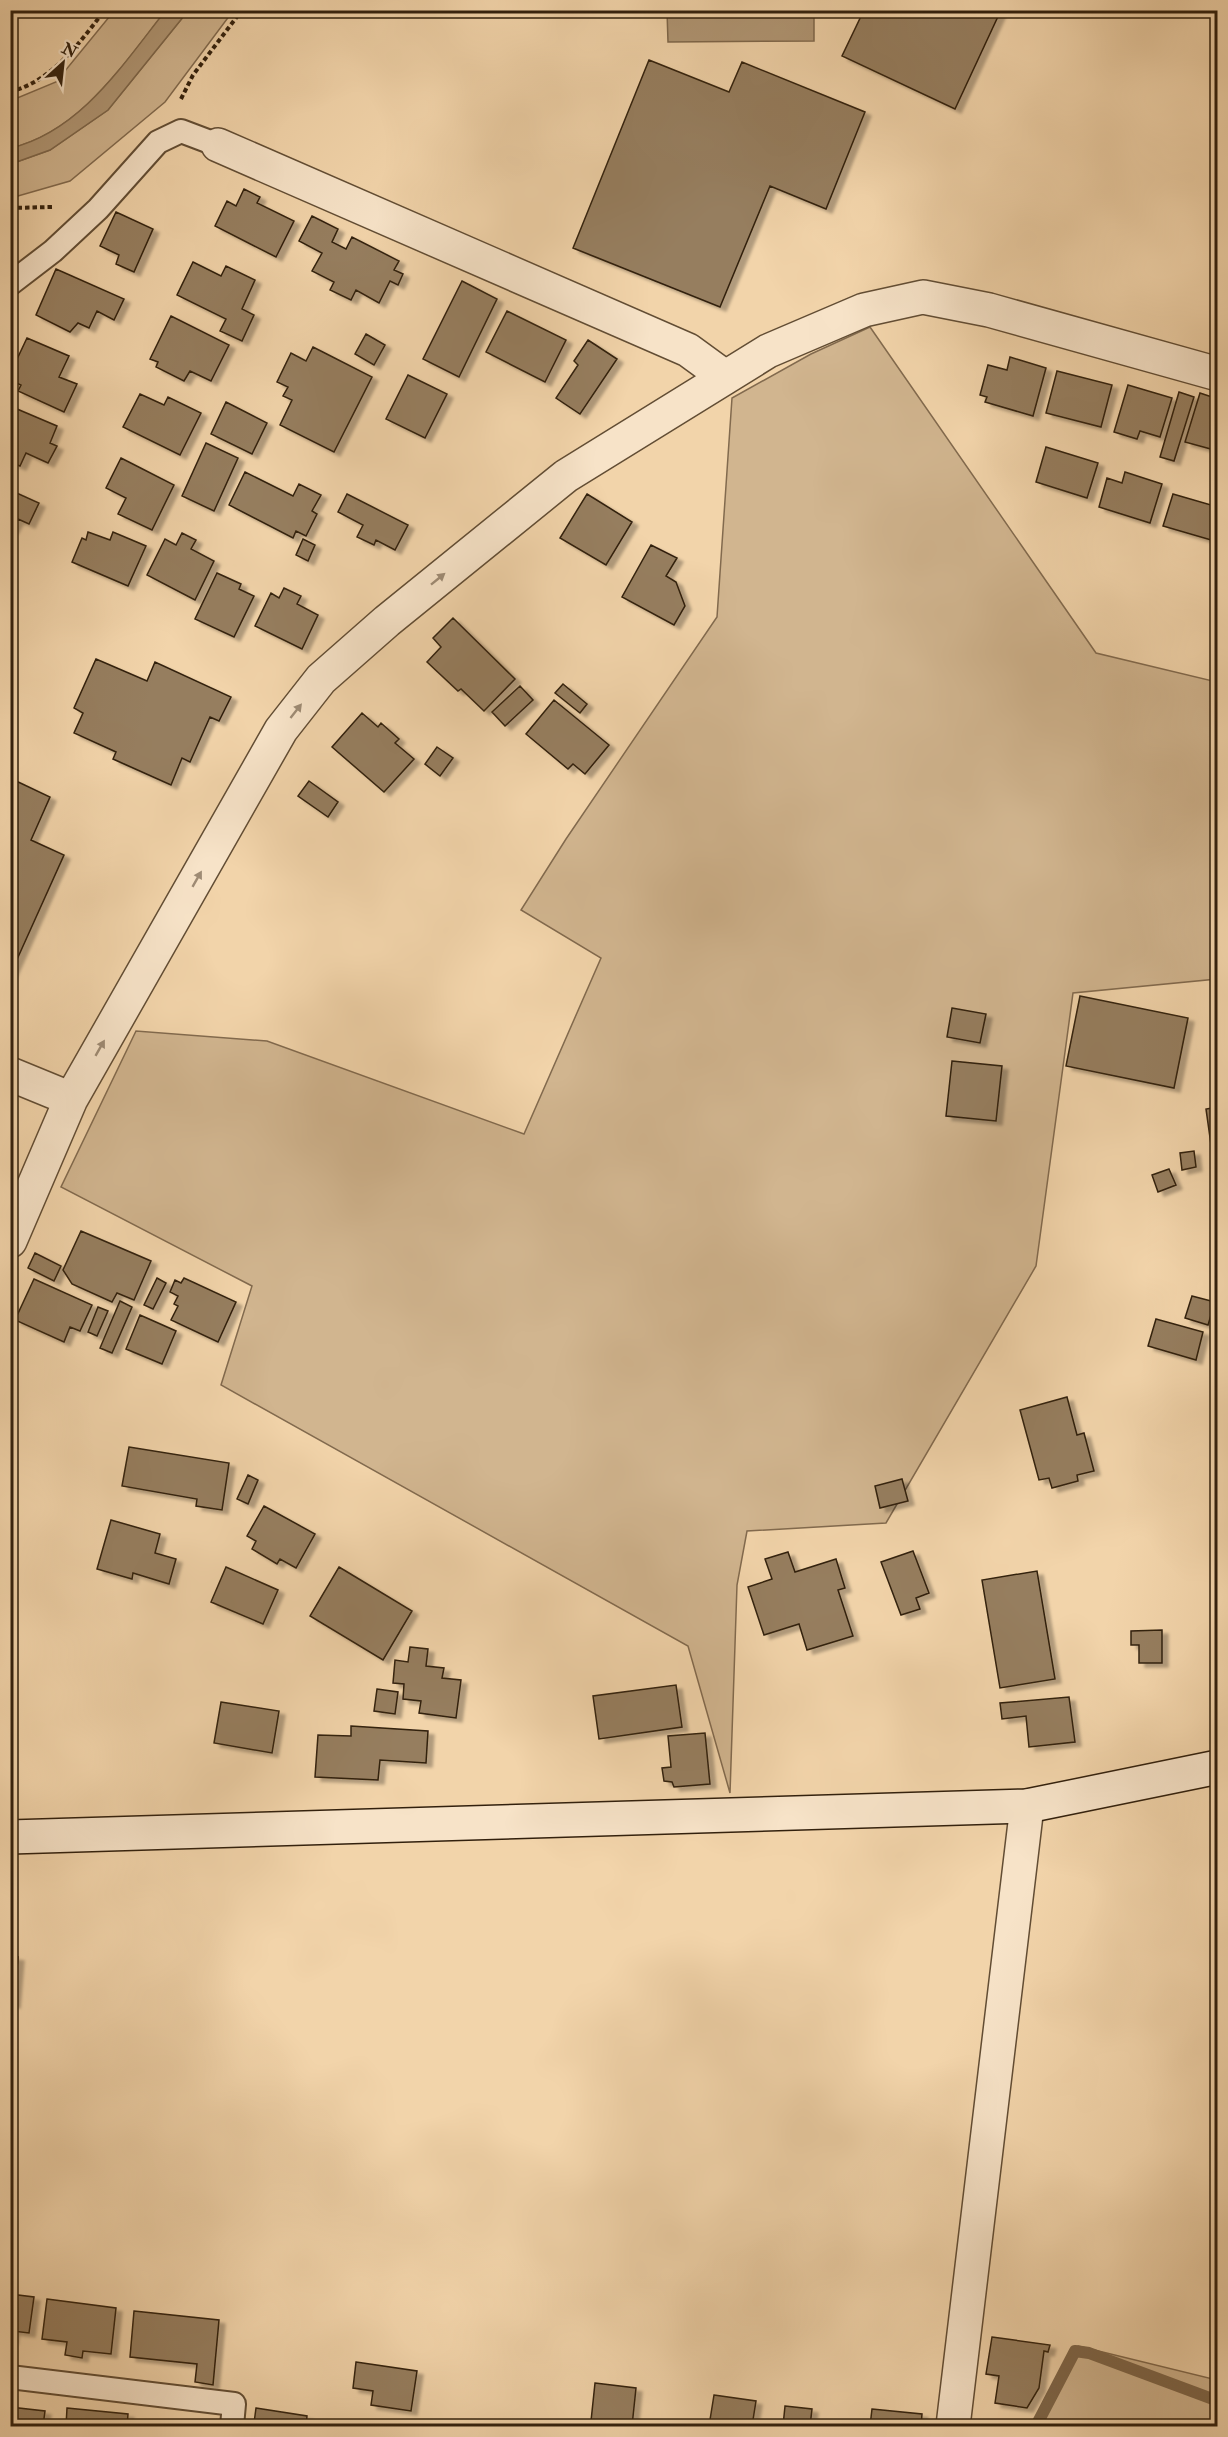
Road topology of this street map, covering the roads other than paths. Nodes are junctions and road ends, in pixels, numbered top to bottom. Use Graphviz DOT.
graph roads {
  1 [pos="218,145"];
  2 [pos="10,284"];
  3 [pos="1218,374"];
  4 [pos="725,377"];
  5 [pos="10,1074"];
  6 [pos="71,1099"];
  7 [pos="10,1241"];
  8 [pos="1218,1767"];
  9 [pos="1027,1806"];
  10 [pos="10,1837"];
  11 [pos="10,2377"];
  12 [pos="232,2427"];
  13 [pos="953,2427"];
  1 -- 2 [label="lane"];
  1 -- 4 [label="street"];
  3 -- 4 [label="street"];
  6 -- 4 [label="street, one-way"];
  5 -- 6 [label="street"];
  6 -- 7 [label="street"];
  8 -- 9 [label="street"];
  9 -- 10 [label="street"];
  9 -- 13 [label="street"];
  11 -- 12 [label="lane"];
}
